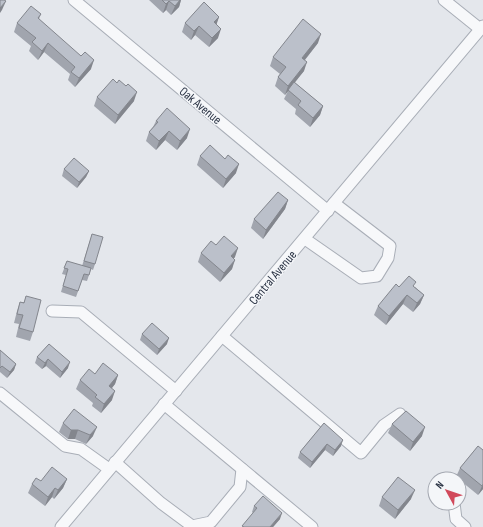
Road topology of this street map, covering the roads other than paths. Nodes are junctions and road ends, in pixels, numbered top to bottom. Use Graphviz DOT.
graph roads {
  1 [pos="74,0"];
  2 [pos="444,0"];
  3 [pos="482,27"];
  4 [pos="331,207"];
  5 [pos="305,239"];
  6 [pos="52,311"];
  7 [pos="222,336"];
  8 [pos="176,391"];
  9 [pos="0,393"];
  10 [pos="164,404"];
  11 [pos="400,414"];
  12 [pos="112,466"];
  13 [pos="242,469"];
  14 [pos="455,511"];
  15 [pos="61,527"];
  16 [pos="312,527"];
  17 [pos="465,527"];
  1 -- 4 [label="street, Oak Avenue"];
  2 -- 3 [label="street"];
  3 -- 4 [label="street, Central Avenue"];
  4 -- 5 [label="street, Central Avenue"];
  4 -- 5 [label="street, Oak Avenue"];
  5 -- 7 [label="street, Central Avenue"];
  6 -- 8 [label="street"];
  7 -- 8 [label="street, Central Avenue"];
  7 -- 11 [label="street"];
  8 -- 10 [label="street, Central Avenue"];
  9 -- 12 [label="street"];
  10 -- 12 [label="street, Central Avenue"];
  10 -- 13 [label="street"];
  12 -- 13 [label="street"];
  12 -- 15 [label="street, Central Avenue"];
  13 -- 16 [label="street"];
  14 -- 17 [label="street"];
}
